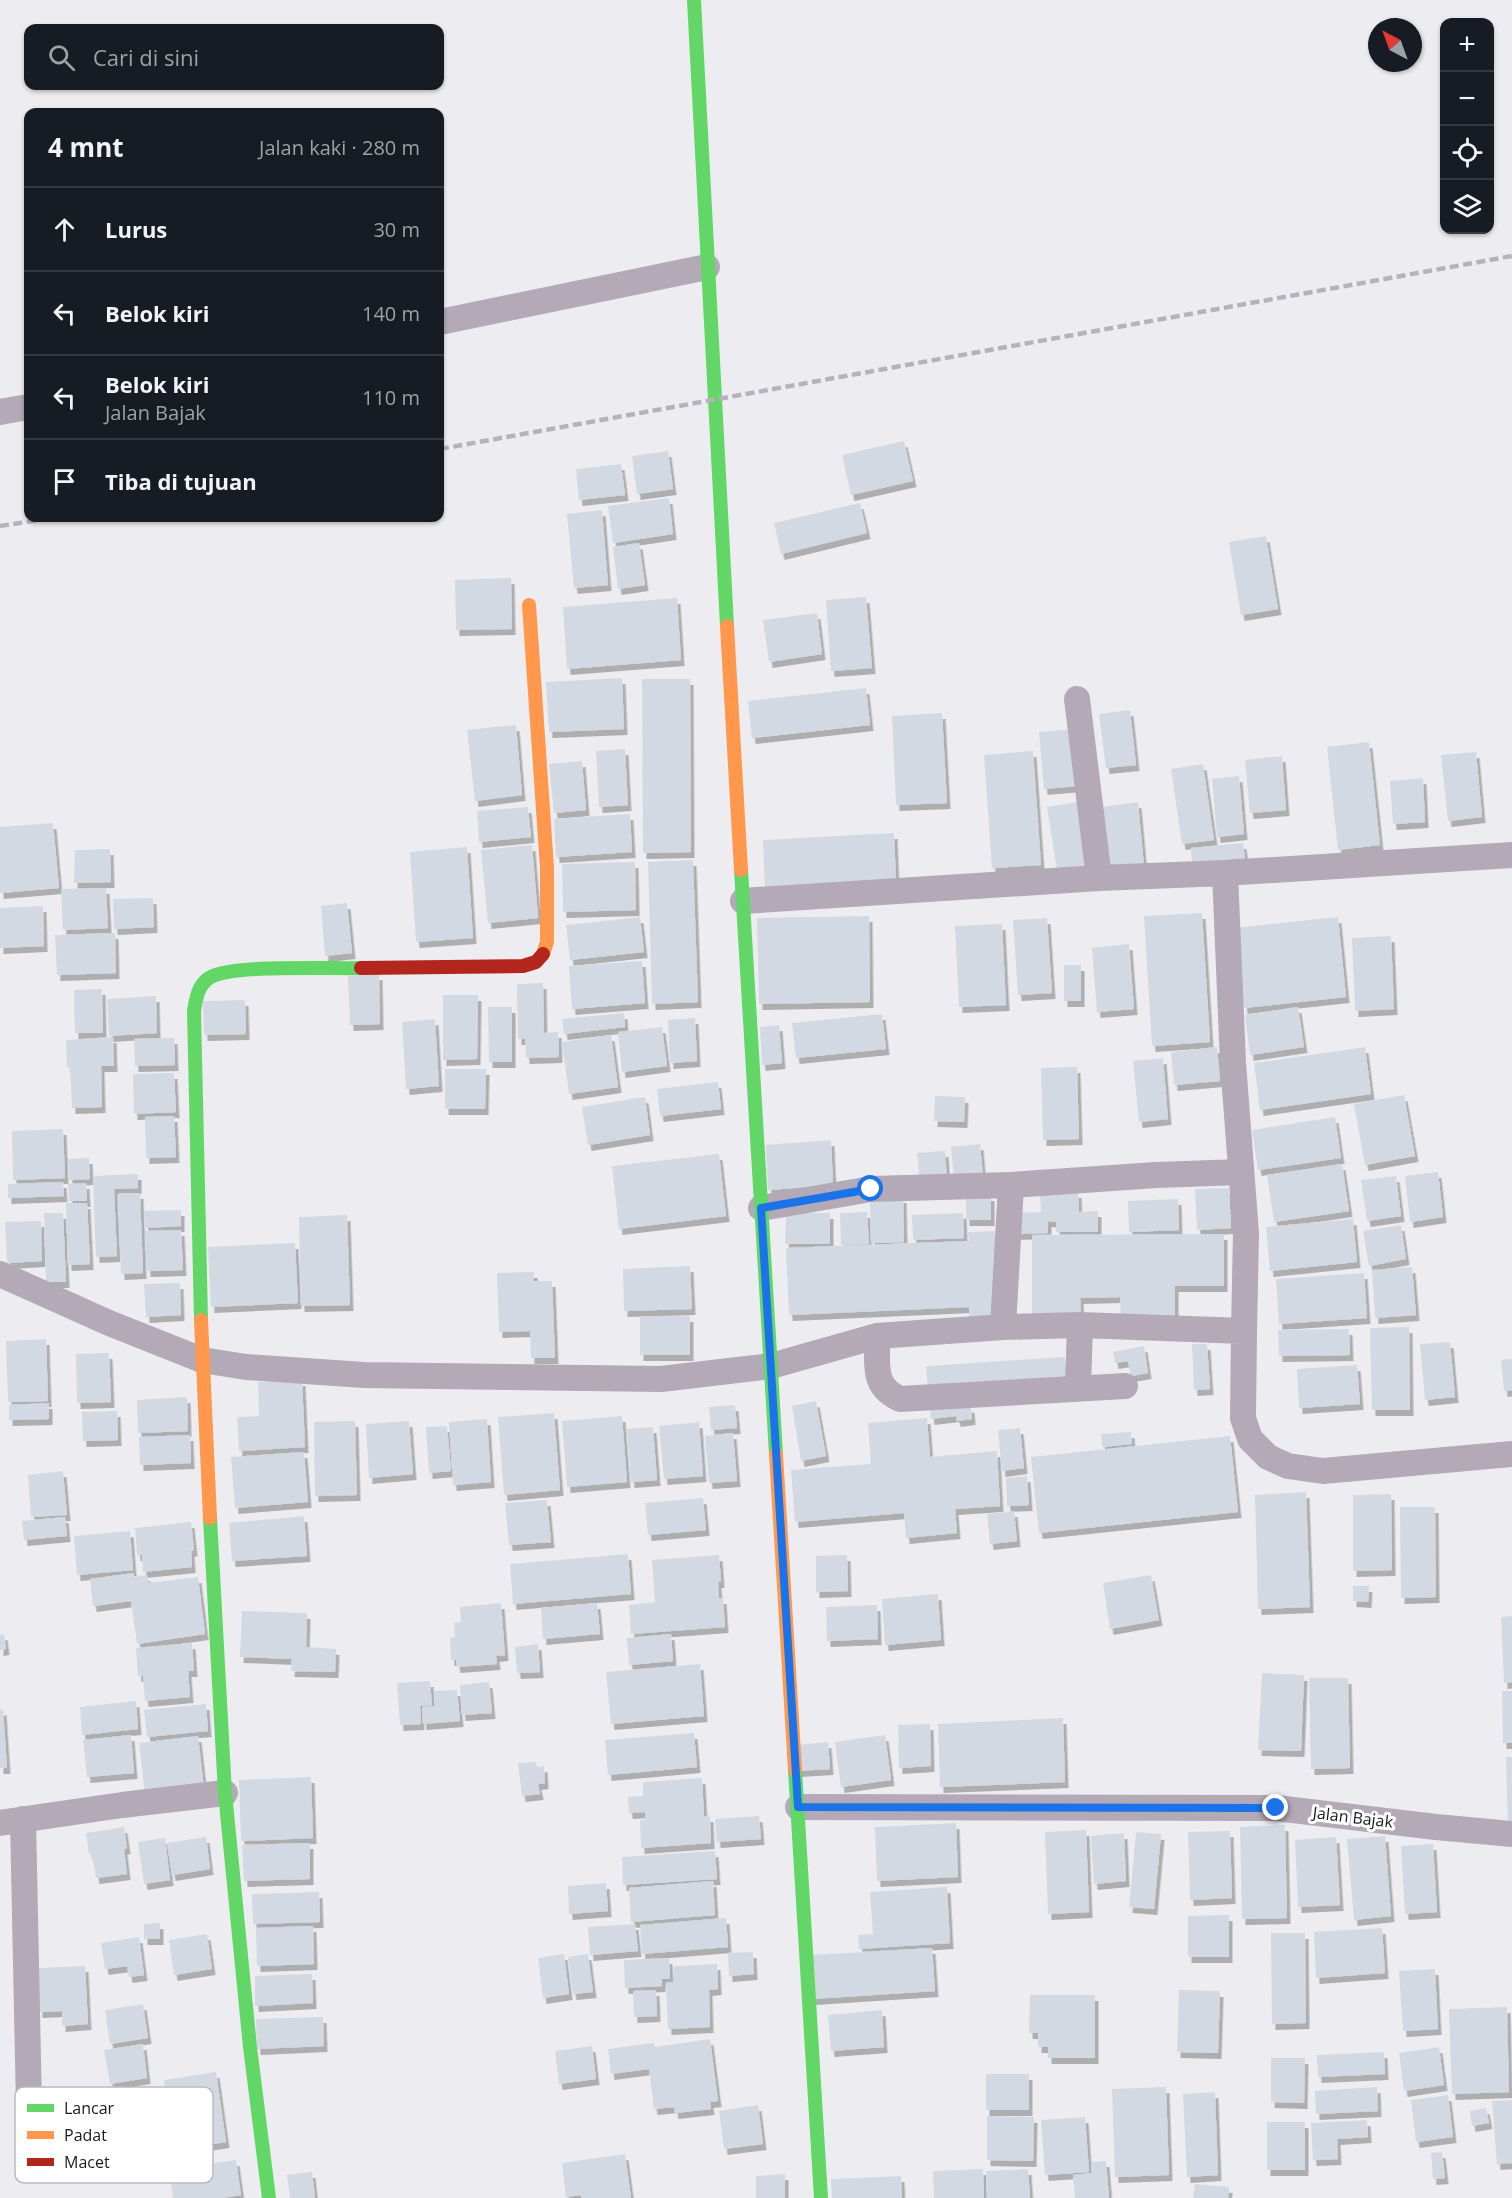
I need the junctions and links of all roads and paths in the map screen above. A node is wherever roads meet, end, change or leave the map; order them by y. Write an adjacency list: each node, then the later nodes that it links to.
1 (694, 0): 2 (street)
2 (707, 267): 3 (street); 11 (street)
3 (444, 321)
4 (24, 408): 5 (street)
5 (0, 412)
6 (529, 605): 20 (street)
7 (1077, 699): 10 (street)
8 (1512, 855): 9 (street)
9 (1225, 873): 10 (street); 12 (street)
10 (1099, 878): 11 (street)
11 (743, 901): 14 (street)
12 (1241, 1172): 13 (street); 18 (street)
13 (1011, 1185): 14 (street); 17 (street)
14 (761, 1208): 21 (street)
15 (0, 1274): 20 (street)
16 (1080, 1325): 17 (street); 18 (street); 23 (street)
17 (1003, 1328): 19 (street)
18 (1244, 1331): 24 (street)
19 (877, 1336): 21 (street); 23 (street)
20 (202, 1360): 21 (street); 25 (street)
21 (771, 1366): 26 (street)
22 (1125, 1386): 23 (street)
23 (1078, 1388)
24 (1512, 1454)
25 (225, 1793): 27 (street); 30 (street)
26 (798, 1807): 28 (street, Jalan Bajak); 31 (street)
27 (11, 1821): 29 (street)
28 (1512, 1834)
29 (26, 2087)
30 (268, 2198)
31 (821, 2198)

